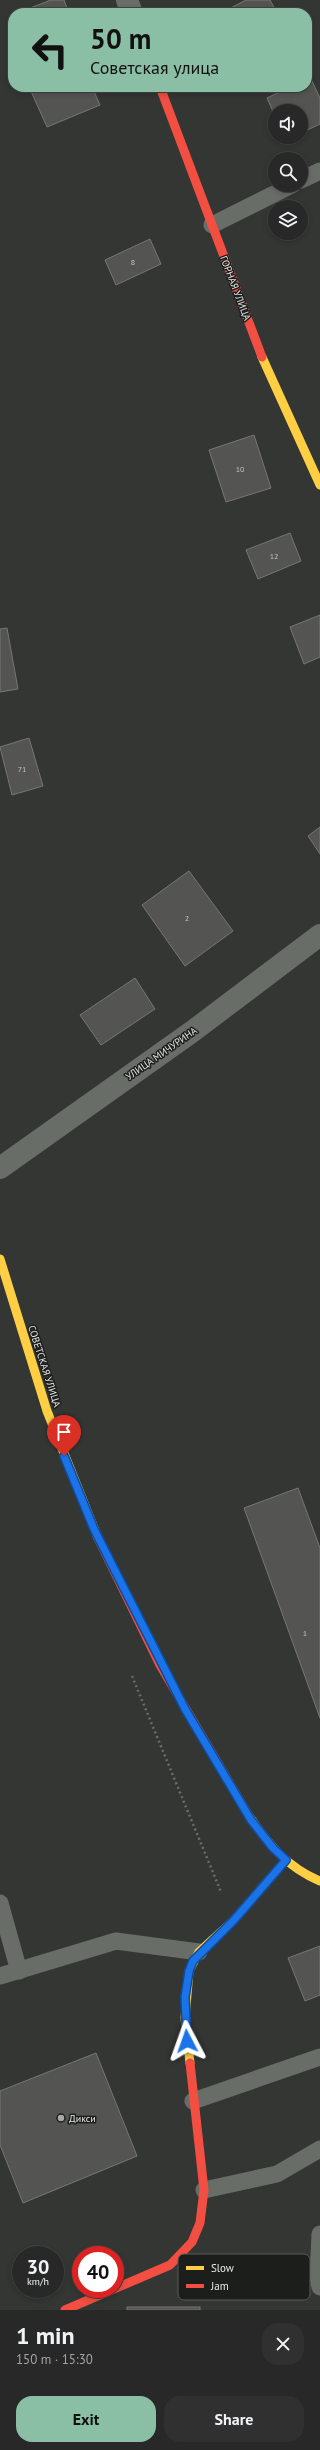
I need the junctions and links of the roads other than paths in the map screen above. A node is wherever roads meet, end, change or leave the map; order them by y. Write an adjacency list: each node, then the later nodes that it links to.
1 (162, 92): 5 (street, ГОРНАЯ УЛИЦА)
2 (320, 171): 3 (lane)
3 (308, 177)
4 (278, 192): 5 (lane)
5 (212, 225): 6 (street, ГОРНАЯ УЛИЦА)
6 (320, 485)
7 (320, 935): 8 (street, УЛИЦА МИЧУРИНА)
8 (0, 1168)
9 (0, 1259): 10 (street, СОВЕТСКАЯ УЛИЦА)
10 (286, 1860): 11 (street, СОВЕТСКАЯ УЛИЦА); 13 (street)
11 (320, 1881)
12 (0, 1903): 14 (lane)
13 (199, 1952): 14 (lane); 17 (street)
14 (19, 1971): 15 (lane)
15 (0, 1976)
16 (320, 2057): 17 (lane)
17 (193, 2101): 19 (street)
18 (320, 2149): 19 (lane)
19 (204, 2190): 21 (street)
20 (320, 2234): 23 (lane)
21 (184, 2254)
22 (178, 2259): 24 (street)
23 (320, 2287)
24 (64, 2310)

